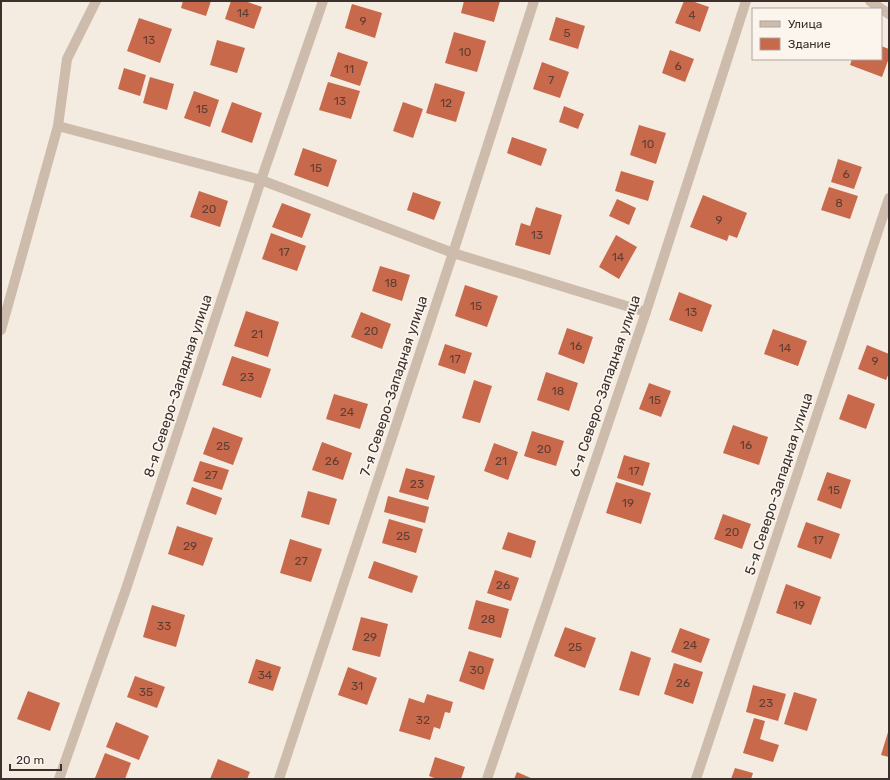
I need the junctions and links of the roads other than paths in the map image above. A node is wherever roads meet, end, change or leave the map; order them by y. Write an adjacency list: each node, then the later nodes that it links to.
1 (96, 1): 7 (street)
2 (323, 1): 8 (street, 8-я Северо-Западная улица)
3 (534, 1): 10 (street, 7-я Северо-Западная улица)
4 (746, 1): 11 (street, 6-я Северо-Западная улица)
5 (870, 1): 6 (street)
6 (880, 8)
7 (58, 126): 8 (street); 12 (street)
8 (261, 180): 10 (street); 13 (street, 8-я Северо-Западная улица)
9 (889, 198): 16 (street, 5-я Северо-Западная улица)
10 (453, 253): 11 (street); 14 (street, 7-я Северо-Западная улица)
11 (646, 312): 15 (street, 6-я Северо-Западная улица)
12 (1, 330)
13 (59, 779)
14 (279, 779)
15 (487, 779)
16 (696, 779)

